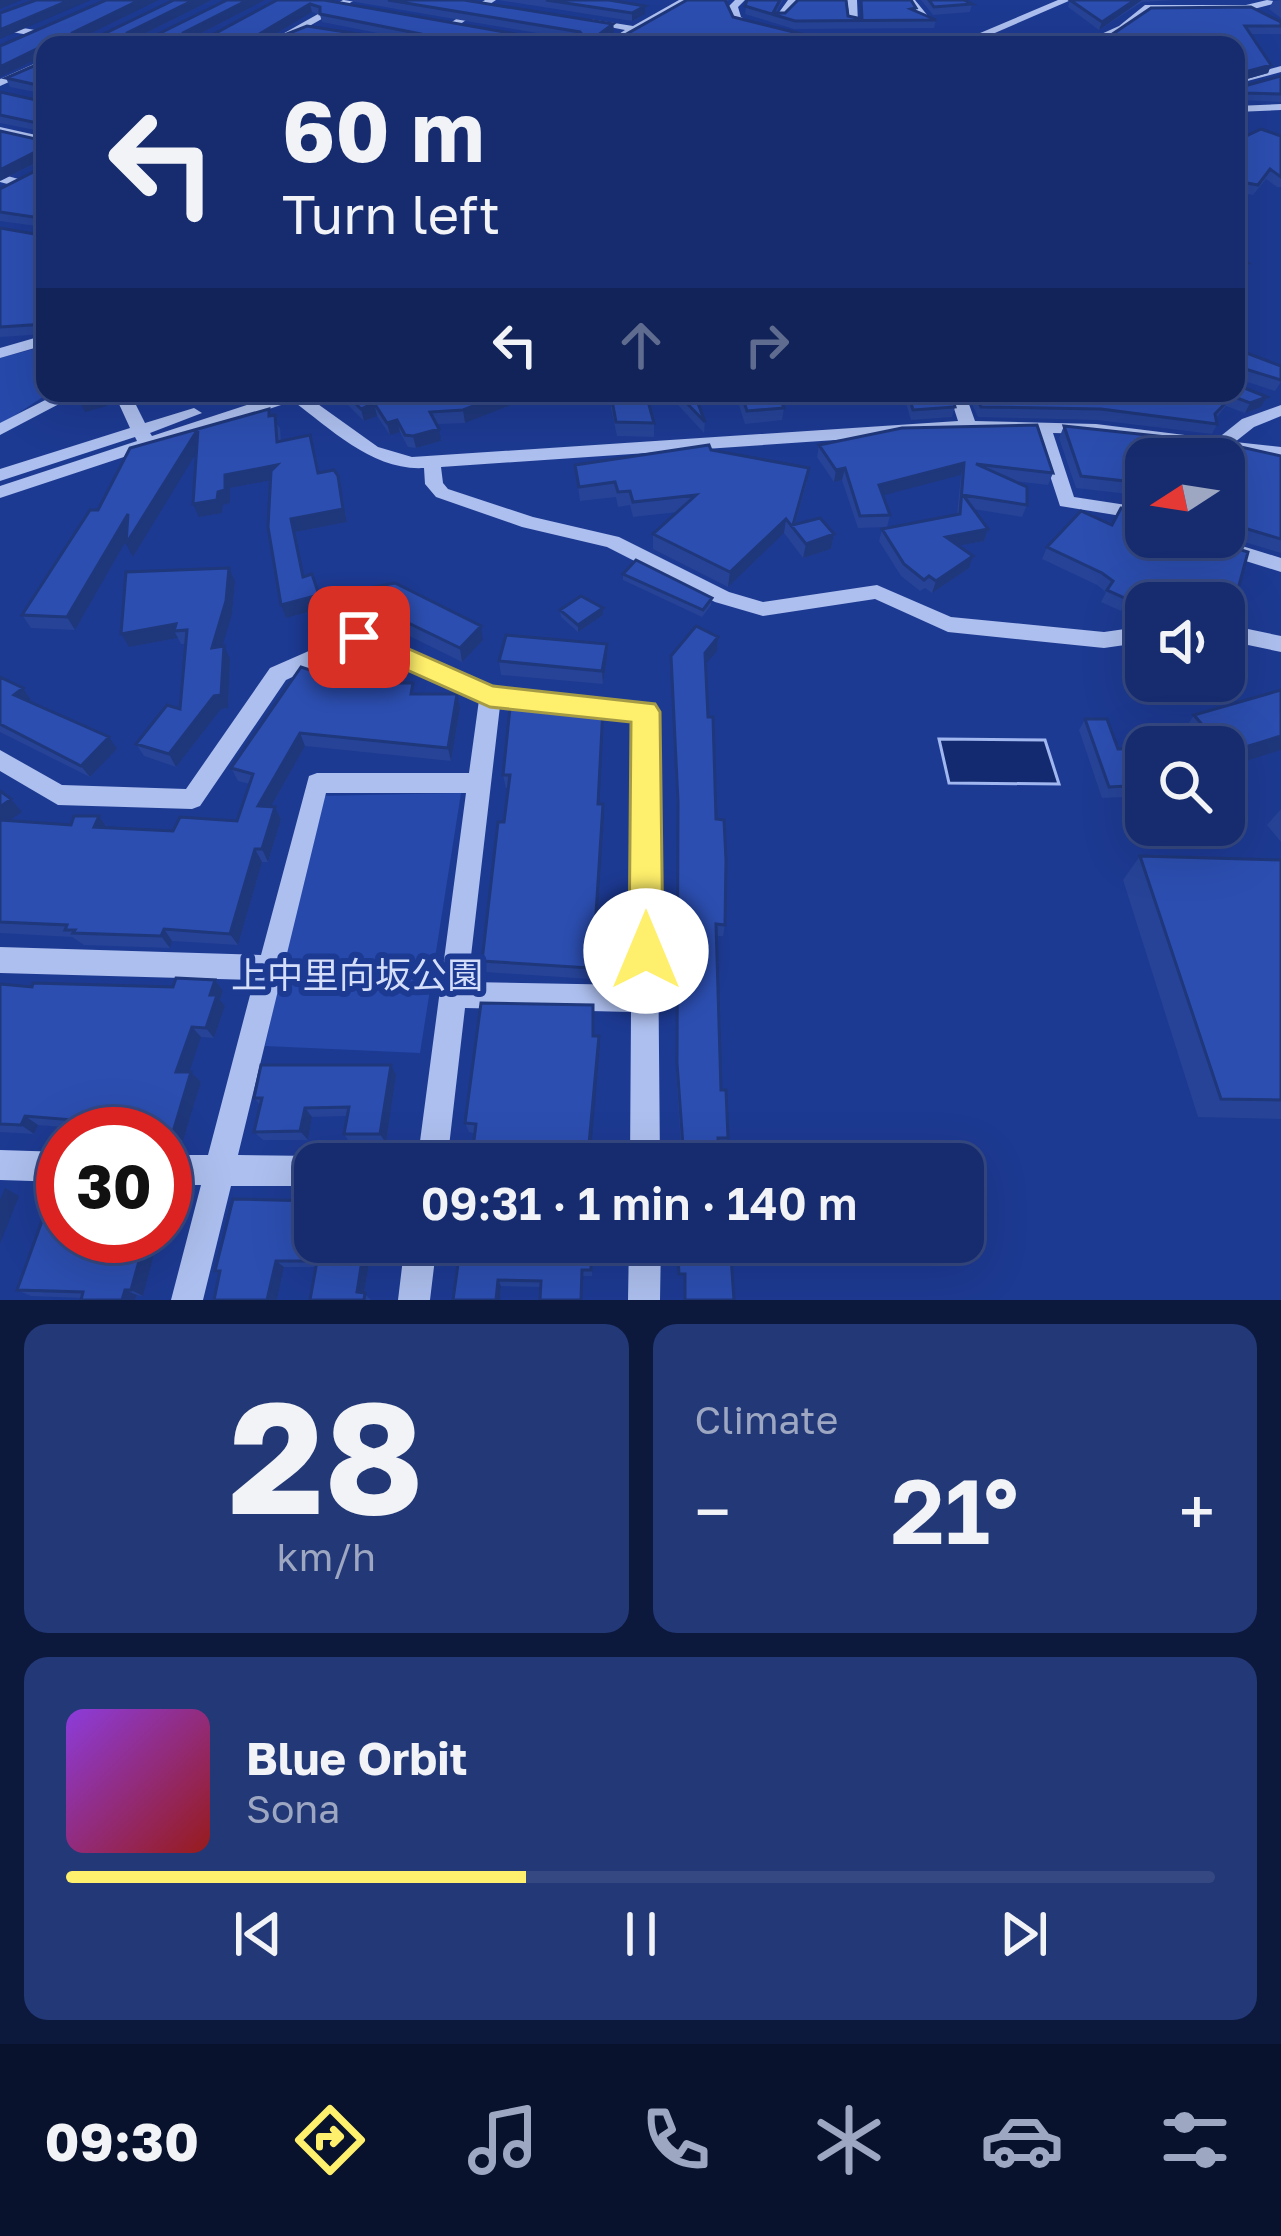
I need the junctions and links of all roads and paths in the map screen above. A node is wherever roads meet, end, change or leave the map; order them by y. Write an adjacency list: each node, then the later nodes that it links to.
1 (686, 0): 17 (street)
2 (740, 0): 32 (street)
3 (793, 0): 18 (street)
4 (852, 0): 23 (street)
5 (910, 0): 21 (street)
6 (1066, 0): 36 (street)
7 (1239, 0): 14 (street)
8 (1278, 0): 14 (street)
9 (467, 2): 12 (street)
10 (319, 3): 11 (street)
11 (344, 3): 16 (street); 26 (street)
12 (487, 3): 15 (street); 25 (street)
13 (642, 7): 17 (street)
14 (1251, 7): 19 (street); 37 (street)
15 (504, 8)
16 (361, 10)
17 (665, 10): 29 (street)
18 (778, 16)
19 (1266, 16)
20 (567, 18): 29 (street)
21 (928, 19)
22 (430, 21): 25 (street)
23 (855, 21)
24 (53, 25): 31 (street)
25 (453, 25): 28 (street); 34 (street)
26 (302, 26): 30 (street); 33 (street)
27 (0, 27): 31 (street)
28 (473, 28)
29 (630, 28): 35 (street)
30 (325, 30)
31 (34, 33): 38 (street)
32 (768, 33)
33 (284, 36)
34 (436, 36)
35 (620, 36)
36 (981, 36)
37 (1104, 36)
38 (17, 40)
39 (19, 62): 40 (street)
40 (36, 64)
41 (36, 68): 44 (street)
42 (1277, 73): 43 (street)
43 (1245, 82)
44 (0, 83)
45 (0, 92): 46 (street)
46 (22, 97)
47 (1281, 107): 48 (street)
48 (1245, 109)
49 (0, 131): 50 (street)
50 (36, 139)
51 (31, 175): 53 (street)
52 (0, 178): 53 (street)
53 (16, 182): 54 (street); 55 (street)
54 (36, 188)
55 (0, 190)
56 (36, 343): 57 (street)
57 (0, 353)
58 (54, 402): 67 (street)
59 (126, 402): 68 (street)
60 (235, 402): 68 (street)
61 (268, 402): 68 (street)
62 (306, 402): 73 (street)
63 (960, 402): 65 (street)
64 (1276, 404): 70 (street)
65 (968, 426): 66 (street); 73 (street)
66 (1043, 428): 69 (street); 76 (street)
67 (0, 430)
68 (144, 437): 74 (street); 75 (street)
69 (1172, 438)
70 (1228, 438)
71 (1245, 446): 72 (street)
72 (1281, 453)
73 (432, 463): 80 (street)
74 (0, 475)
75 (0, 492)
76 (1125, 511)
77 (1245, 554): 78 (street)
78 (1281, 565)
79 (1245, 636): 81 (street)
80 (1125, 637)
81 (1281, 644)
82 (490, 696): 83 (street); 84 (street); 88 (street)
83 (1, 760)
84 (479, 783): 86 (street); 87 (street)
85 (0, 960): 86 (street)
86 (267, 968): 95 (street)
87 (453, 995): 88 (street); 89 (street)
88 (646, 999): 90 (street)
89 (434, 1143)
90 (645, 1143)
91 (0, 1165): 92 (street)
92 (36, 1166)
93 (192, 1171): 95 (street)
94 (294, 1171): 95 (street)
95 (218, 1172): 98 (street)
96 (419, 1263): 99 (street)
97 (645, 1263): 100 (street)
98 (187, 1300)
99 (414, 1300)
100 (644, 1300)

